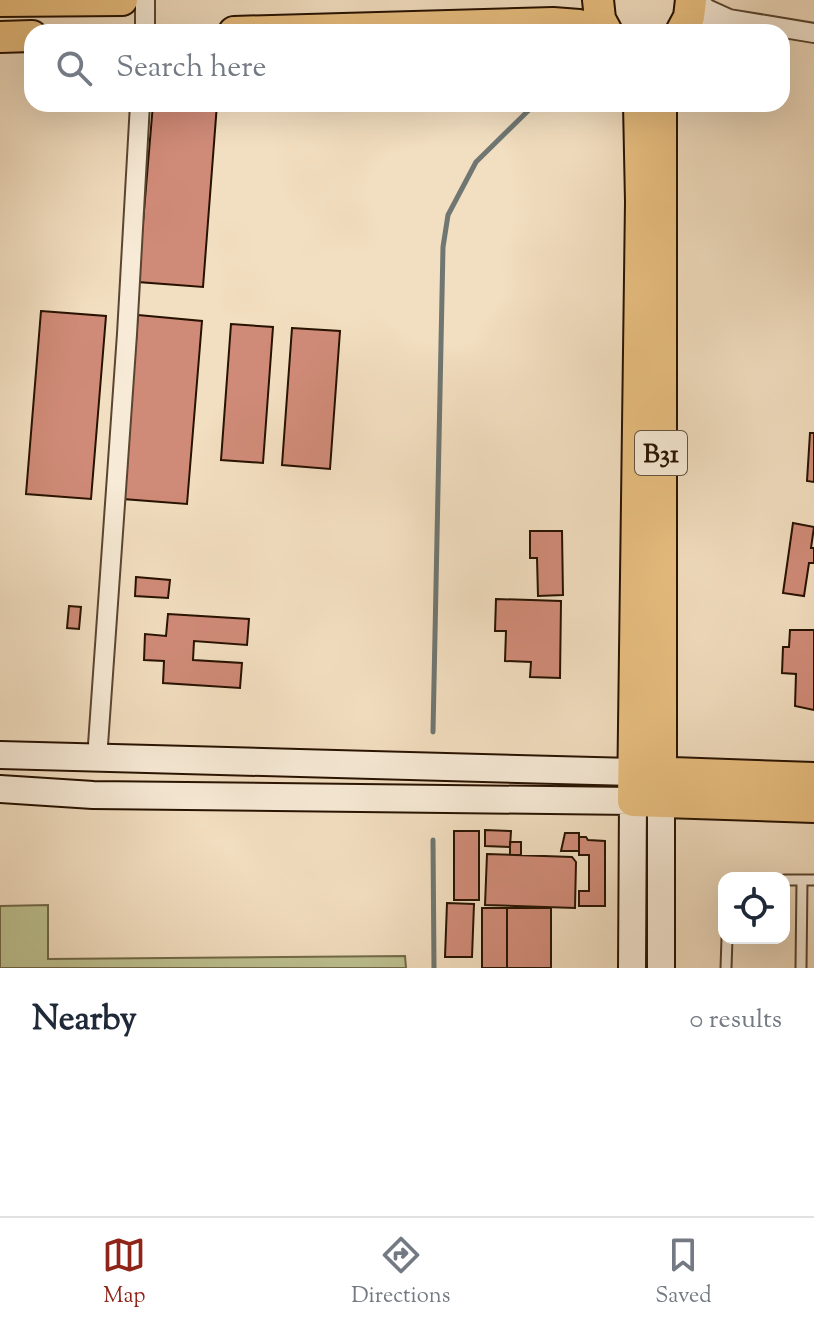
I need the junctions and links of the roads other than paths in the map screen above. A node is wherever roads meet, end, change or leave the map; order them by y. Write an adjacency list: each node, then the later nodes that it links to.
1 (122, 0): 5 (main road)
2 (145, 0): 8 (street)
3 (598, 0): 11 (main road)
4 (697, 0): 6 (street)
5 (0, 1)
6 (729, 19): 7 (street); 12 (street)
7 (685, 20)
8 (145, 24)
9 (518, 24): 10 (main road)
10 (566, 24)
11 (603, 24)
12 (759, 24)
13 (790, 29): 14 (street)
14 (814, 33)
15 (24, 36): 16 (main road)
16 (0, 37)
17 (140, 112): 21 (street)
18 (639, 112): 23 (main road, B31)
19 (661, 112): 23 (main road, B31)
20 (0, 755): 21 (street)
21 (97, 759): 23 (street)
22 (814, 778): 23 (main road)
23 (647, 786): 24 (street); 25 (main road); 30 (street); 31 (street)
24 (0, 789)
25 (814, 807)
26 (790, 880): 27 (lane)
27 (802, 880): 28 (lane); 33 (lane)
28 (814, 880)
29 (727, 944): 32 (lane)
30 (632, 968)
31 (661, 968)
32 (726, 968)
33 (801, 968)

